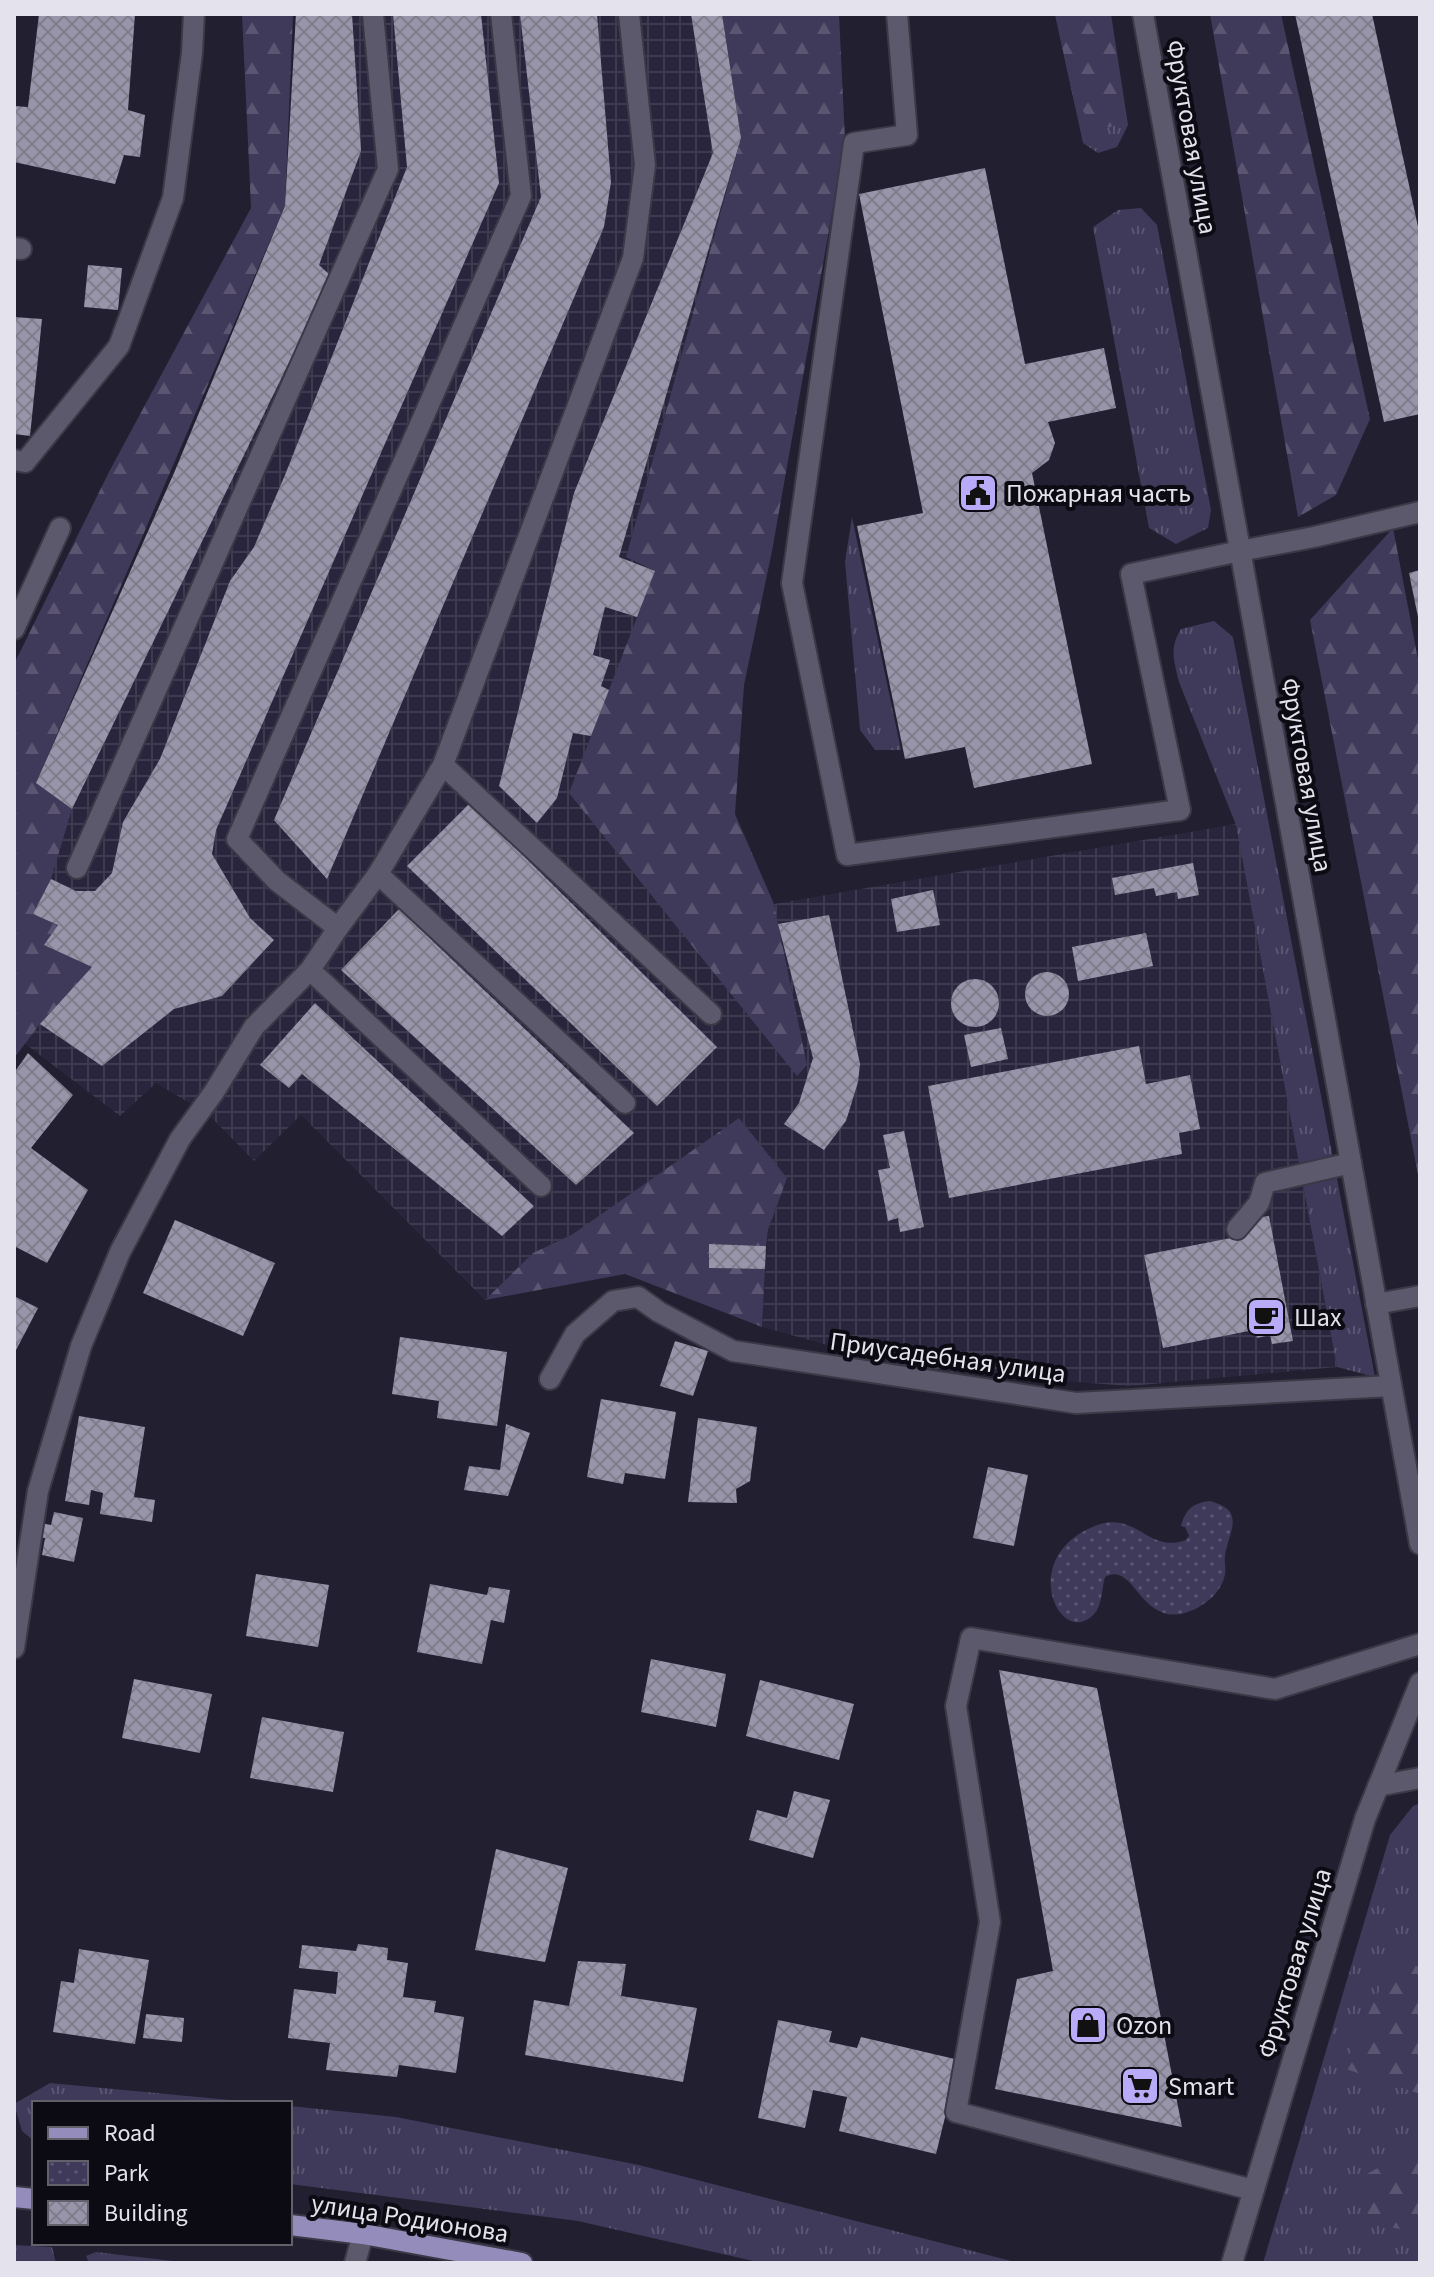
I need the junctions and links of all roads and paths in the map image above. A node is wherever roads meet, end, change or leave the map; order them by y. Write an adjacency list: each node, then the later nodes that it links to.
1 (194, 14): 7 (street)
2 (373, 14): 13 (street)
3 (501, 14): 15 (street)
4 (629, 14): 12 (street)
5 (897, 14): 10 (street)
6 (1143, 14): 10 (street, Фруктовая улица)
7 (14, 460)
8 (1420, 512): 10 (street)
9 (60, 528): 11 (street)
10 (1240, 551): 19 (street, Фруктовая улица)
11 (14, 629)
12 (443, 765): 14 (street); 17 (street)
13 (77, 868)
14 (378, 874): 15 (street); 18 (street)
15 (338, 928): 16 (street)
16 (310, 970): 20 (street); 28 (street)
17 (711, 1014)
18 (625, 1103)
19 (1351, 1163): 21 (street); 23 (street, Фруктовая улица)
20 (541, 1186)
21 (1237, 1229)
22 (1420, 1296): 23 (street)
23 (1376, 1304): 25 (street, Фруктовая улица)
24 (550, 1379): 25 (street, Приусадебная улица)
25 (1391, 1386): 26 (street, Фруктовая улица)
26 (1420, 1544)
27 (1420, 1644): 32 (street)
28 (14, 1648)
29 (1420, 1683): 31 (street, Фруктовая улица)
30 (1420, 1778): 31 (street)
31 (1378, 1786): 32 (street, Фруктовая улица)
32 (1253, 2190): 37 (street, Фруктовая улица)
33 (292, 2225): 34 (main road, улица Родионова)
34 (363, 2234): 35 (street); 36 (main road, улица Родионова)
35 (355, 2263)
36 (522, 2263)
37 (1232, 2263)

